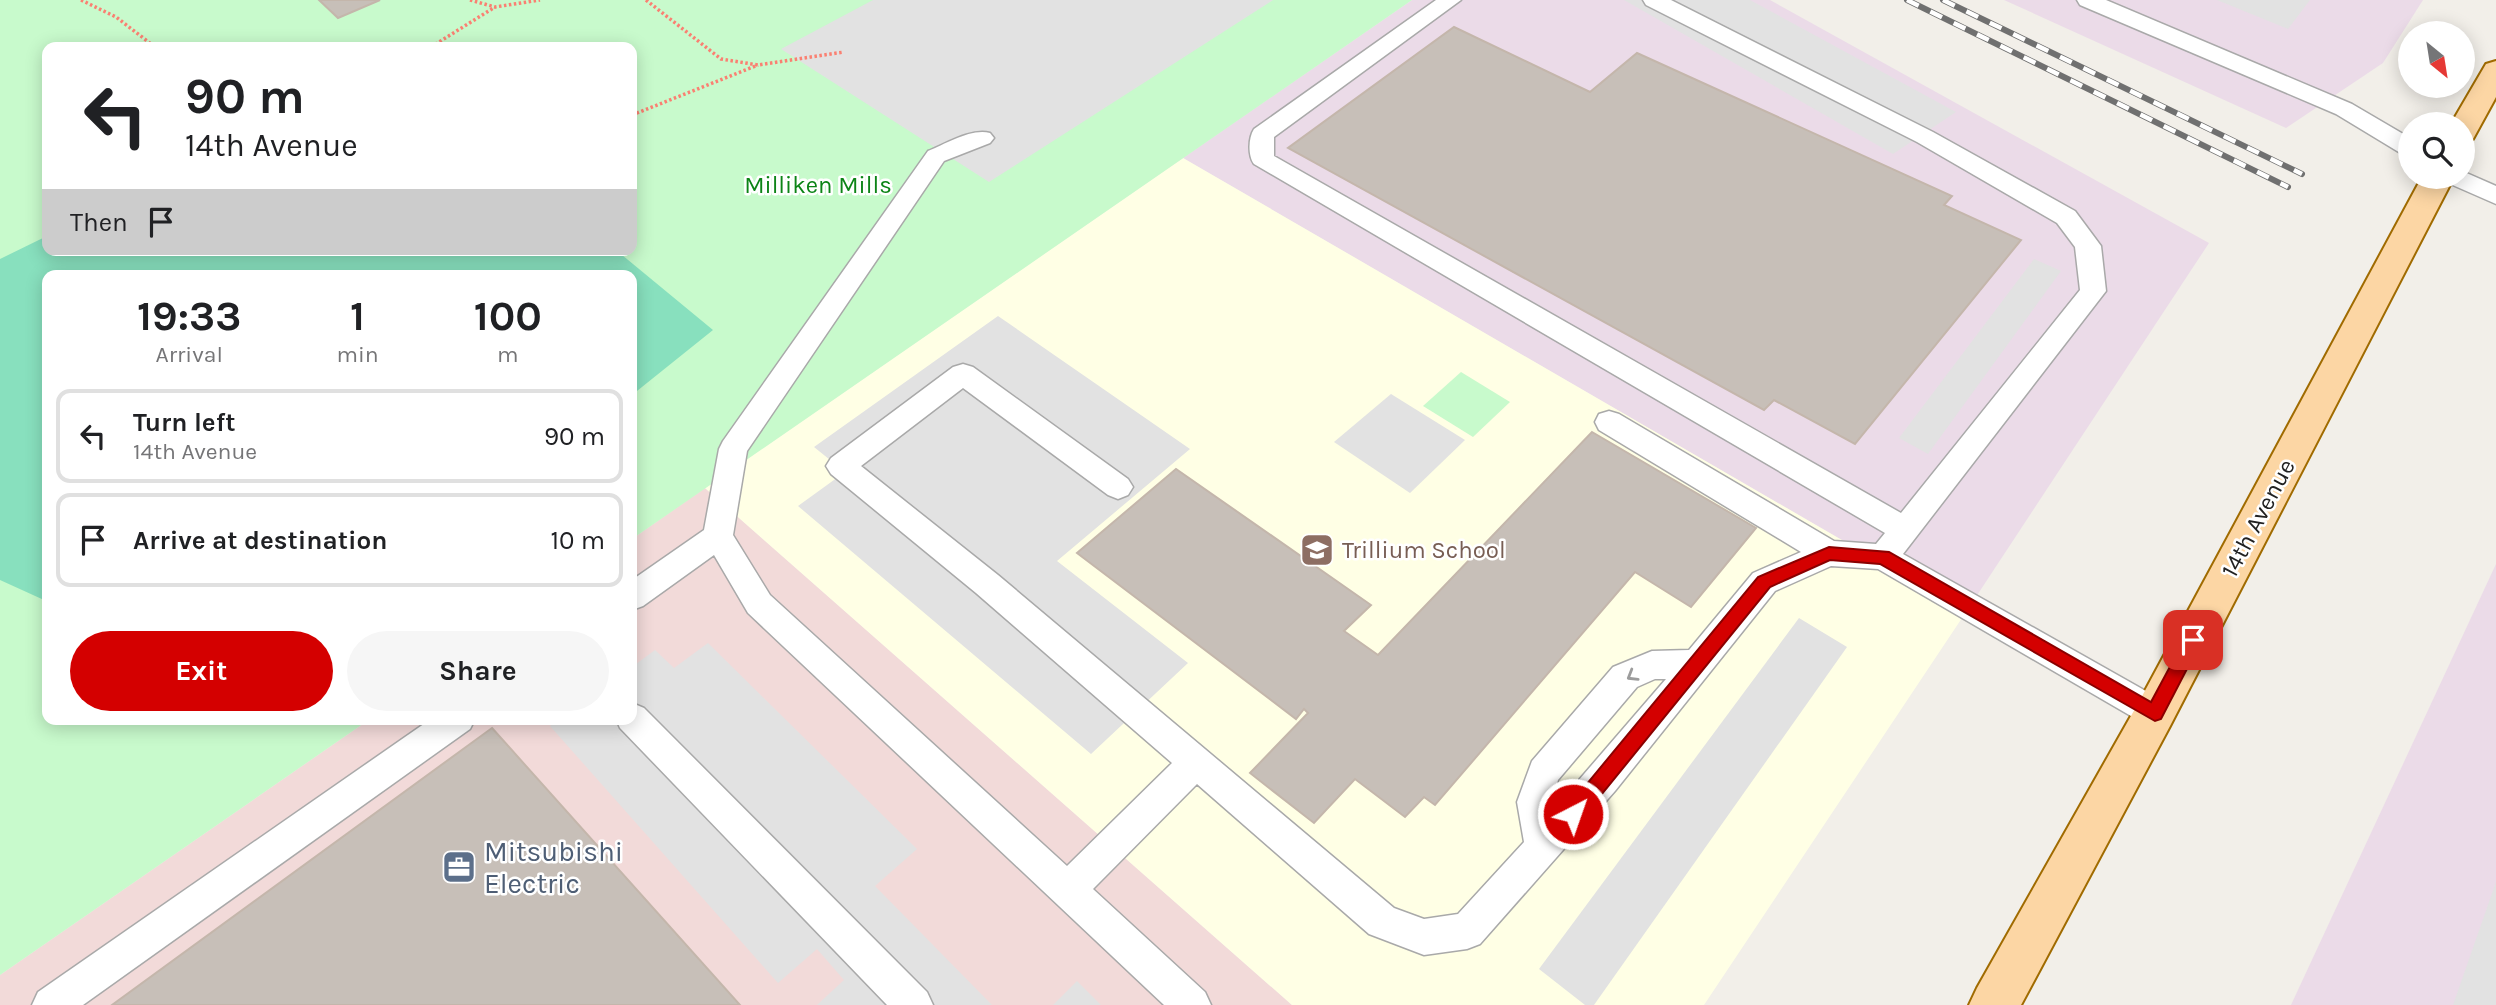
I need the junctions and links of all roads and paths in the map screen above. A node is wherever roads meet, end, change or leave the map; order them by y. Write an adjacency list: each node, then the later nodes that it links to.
1 (81, 0): 9 (path)
2 (470, 0): 8 (path)
3 (540, 0): 8 (path)
4 (646, 0): 12 (path)
5 (1450, 0): 23 (lane)
6 (1654, 0): 23 (lane)
7 (2088, 0): 17 (lane)
8 (495, 6): 10 (path)
9 (148, 42)
10 (439, 42)
11 (844, 52): 12 (path)
12 (758, 65): 15 (path)
13 (2496, 70): 14 (main road)
14 (2473, 112)
15 (637, 113)
16 (982, 138): 24 (lane)
17 (2398, 142)
18 (2475, 186): 20 (lane)
19 (2432, 189): 29 (main road, 14th Avenue)
20 (2496, 196)
21 (1609, 422): 25 (lane)
22 (1118, 487): 32 (lane)
23 (1905, 530): 26 (lane)
24 (718, 536): 27 (lane); 34 (lane)
25 (1829, 554): 26 (lane); 28 (lane)
26 (1883, 557): 29 (lane)
27 (637, 593)
28 (1698, 664): 33 (lane); 33 (lane, one-way to 33)
29 (2155, 713): 38 (main road, 14th Avenue)
30 (637, 723): 36 (lane)
31 (449, 725): 35 (lane)
32 (1196, 762): 33 (lane); 34 (lane)
33 (1543, 848)
34 (1068, 890): 37 (lane)
35 (51, 1005)
36 (914, 1005)
37 (1192, 1005)
38 (1994, 1005)

